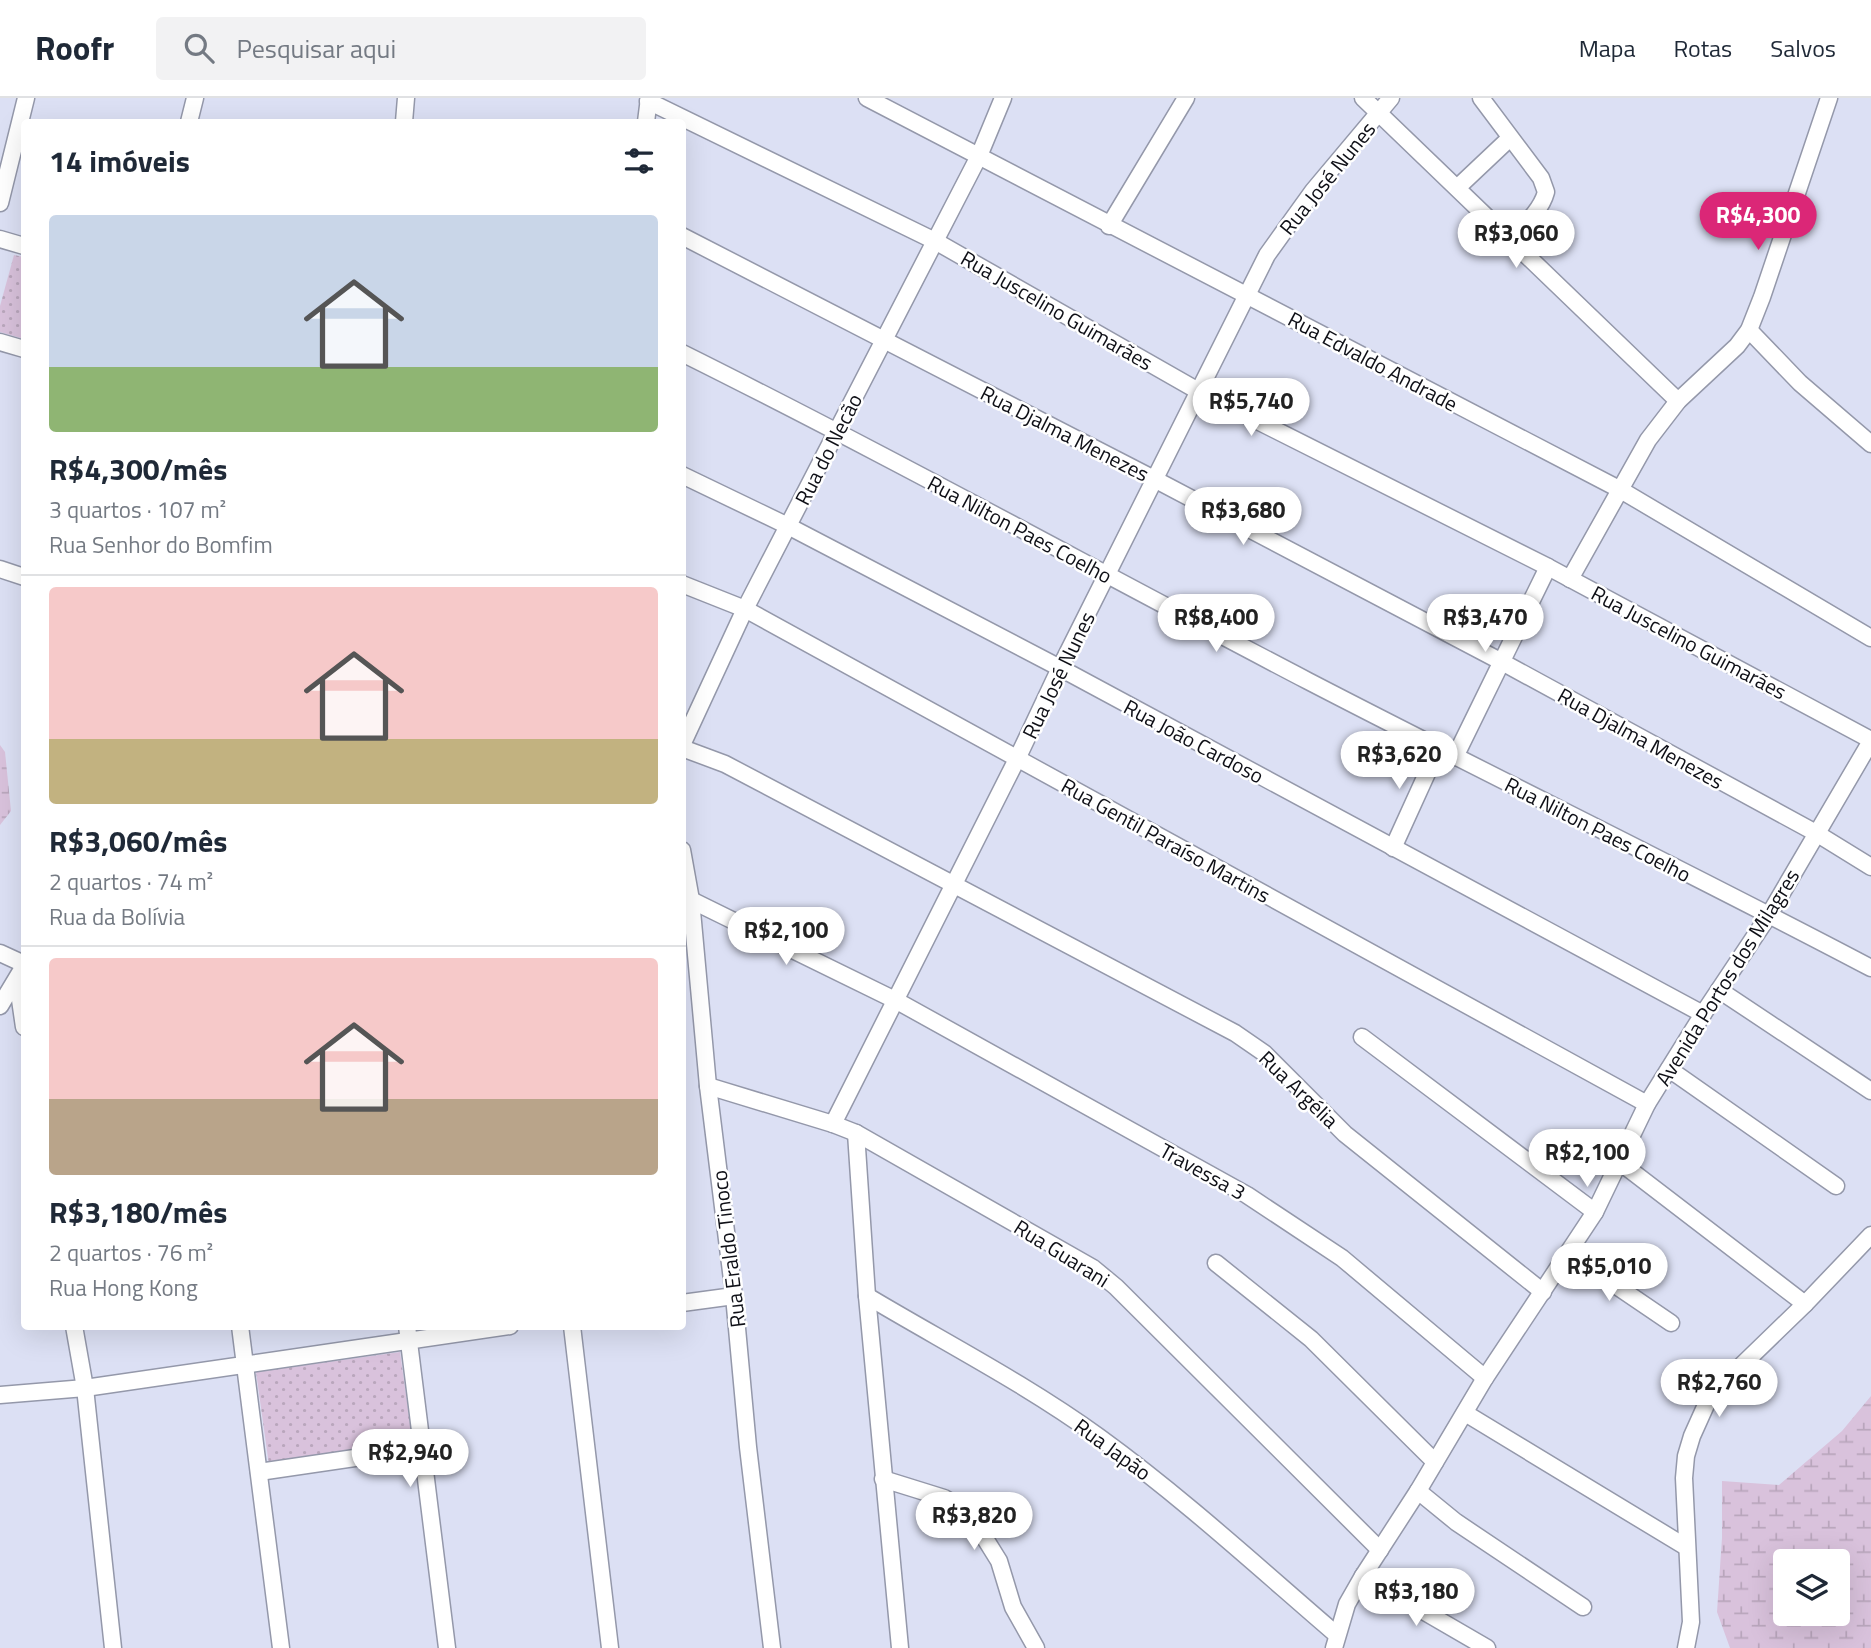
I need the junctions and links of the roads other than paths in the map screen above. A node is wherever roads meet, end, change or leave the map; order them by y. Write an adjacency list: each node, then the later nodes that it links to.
1 (26, 98): 19 (street)
2 (195, 98): 13 (street)
3 (406, 98): 14 (street)
4 (1003, 98): 17 (street, Rua do Necão)
5 (1186, 98): 20 (street)
6 (1363, 98): 12 (street)
7 (1391, 98): 12 (street, Rua José Nunes)
8 (1480, 98): 16 (street)
9 (1829, 98): 27 (street)
10 (872, 99): 17 (street, Rua Edvaldo Andrade)
11 (649, 100): 15 (street); 24 (street, Rua Juscelino Guimarães)
12 (1380, 113): 18 (street); 26 (street, Rua José Nunes)
13 (190, 119)
14 (404, 119)
15 (646, 119)
16 (1510, 138): 18 (street); 23 (street)
17 (979, 156): 20 (street, Rua Edvaldo Andrade); 24 (street, Rua do Necão)
18 (1457, 188): 23 (street)
19 (0, 203)
20 (1109, 226): 26 (street, Rua Edvaldo Andrade)
21 (686, 238): 28 (street, Rua Djalma Menezes)
22 (0, 239): 25 (street)
23 (1510, 239): 33 (street)
24 (935, 241): 28 (street, Rua do Necão); 32 (street, Rua Juscelino Guimarães)
25 (21, 245)
26 (1246, 294): 32 (street, Rua José Nunes); 38 (street, Rua Edvaldo Andrade)
27 (1749, 330): 33 (street); 35 (street)
28 (884, 340): 34 (street, Rua do Necão); 37 (street, Rua Djalma Menezes)
29 (0, 342): 30 (street)
30 (21, 348)
31 (686, 355): 34 (street, Rua Nilton Paes Coelho)
32 (1200, 392): 37 (street, Rua José Nunes); 40 (street, Rua Juscelino Guimarães)
33 (1678, 401): 38 (street)
34 (837, 430): 39 (street, Rua do Necão); 43 (street, Rua Nilton Paes Coelho)
35 (1871, 444)
36 (686, 477): 39 (street, Rua João Cardoso)
37 (1156, 480): 43 (street, Rua José Nunes); 48 (street, Rua Djalma Menezes)
38 (1619, 489): 44 (street); 47 (street, Rua Edvaldo Andrade)
39 (788, 526): 46 (street, Rua do Necão); 49 (street, Rua João Cardoso)
40 (1548, 567): 44 (street, Rua Juscelino Guimarães); 48 (street)
41 (0, 569): 42 (street)
42 (21, 576)
43 (1108, 577): 49 (street, Rua José Nunes); 53 (street, Rua Nilton Paes Coelho)
44 (1570, 579): 51 (street, Rua Juscelino Guimarães)
45 (686, 586): 46 (street, Rua Gentil Paraíso Martins)
46 (745, 610): 50 (street, Rua do Necão); 55 (street, Rua Gentil Paraíso Martins)
47 (1871, 638)
48 (1502, 662): 54 (street); 56 (street, Rua Djalma Menezes)
49 (1060, 668): 55 (street, Rua José Nunes); 57 (street, Rua João Cardoso)
50 (686, 737)
51 (1871, 740): 56 (street, Avenida Portos dos Milagres)
52 (686, 748): 60 (street, Rua Argélia)
53 (1438, 749): 54 (street, Rua Nilton Paes Coelho); 57 (street)
54 (1455, 757): 62 (street, Rua Nilton Paes Coelho)
55 (1017, 759): 60 (street, Rua José Nunes); 75 (street, Rua Gentil Paraíso Martins)
56 (1816, 833): 58 (street, Rua Djalma Menezes); 62 (street, Avenida Portos dos Milagres)
57 (1392, 848): 70 (street, Rua João Cardoso)
58 (1871, 867)
59 (686, 872): 61 (street, Rua Eraldo Tinoco)
60 (955, 884): 68 (street, Rua José Nunes); 84 (street, Rua Argélia)
61 (691, 900): 68 (street, Travessa 3); 73 (street, Rua Eraldo Tinoco)
62 (1769, 915): 64 (street, Rua Nilton Paes Coelho); 67 (street, Avenida Portos dos Milagres)
63 (0, 953): 65 (street)
64 (1871, 968)
65 (21, 969)
66 (21, 972): 69 (street)
67 (1719, 990): 70 (street, Avenida Portos dos Milagres); 74 (street)
68 (897, 1001): 76 (street, Rua José Nunes); 96 (street, Travessa 3)
69 (0, 1006)
70 (1703, 1014): 72 (street, Avenida Portos dos Milagres)
71 (1362, 1037): 80 (street)
72 (1669, 1069): 75 (street, Avenida Portos dos Milagres); 79 (street)
73 (708, 1086): 76 (street, Rua Guarani); 85 (street, Rua Eraldo Tinoco)
74 (1871, 1091)
75 (1647, 1104): 78 (street, Avenida Portos dos Milagres)
76 (833, 1124): 77 (street, Rua Guarani)
77 (856, 1133): 86 (street); 106 (street, Rua Guarani)
78 (1621, 1163): 80 (street, Avenida Portos dos Milagres); 88 (street)
79 (1836, 1186)
80 (1595, 1212): 82 (street, Avenida Portos dos Milagres)
81 (1871, 1235): 88 (street)
82 (1568, 1253): 84 (street, Avenida Portos dos Milagres); 89 (street)
83 (1216, 1263): 101 (street)
84 (1543, 1292): 96 (street, Avenida Portos dos Milagres)
85 (734, 1296): 87 (street); 114 (street, Rua Eraldo Tinoco)
86 (867, 1296): 103 (street); 109 (street, Rua Japão)
87 (686, 1302)
88 (1805, 1304): 105 (street)
89 (1671, 1323)
90 (75, 1330): 97 (street)
91 (241, 1330): 95 (street)
92 (452, 1330): 94 (street)
93 (572, 1330): 113 (street)
94 (408, 1333): 95 (street); 100 (street)
95 (246, 1365): 97 (street); 102 (street)
96 (1485, 1378): 99 (street, Avenida Portos dos Milagres)
97 (85, 1388): 98 (street); 110 (street)
98 (0, 1395)
99 (1465, 1413): 101 (street, Avenida Portos dos Milagres); 105 (street)
100 (423, 1448): 102 (street); 112 (street)
101 (1435, 1462): 104 (street, Avenida Portos dos Milagres)
102 (259, 1472): 111 (street)
103 (883, 1479): 115 (street); 116 (street)
104 (1418, 1491): 106 (street, Avenida Portos dos Milagres); 108 (street)
105 (1686, 1547): 118 (street)
106 (1380, 1550): 107 (street, Avenida Portos dos Milagres)
107 (1363, 1576): 109 (street, Avenida Portos dos Milagres); 117 (street)
108 (1583, 1607)
109 (1336, 1642)
110 (113, 1648)
111 (281, 1648)
112 (447, 1648)
113 (610, 1648)
114 (772, 1648)
115 (900, 1648)
116 (1036, 1648)
117 (1487, 1648)
118 (1686, 1648)

